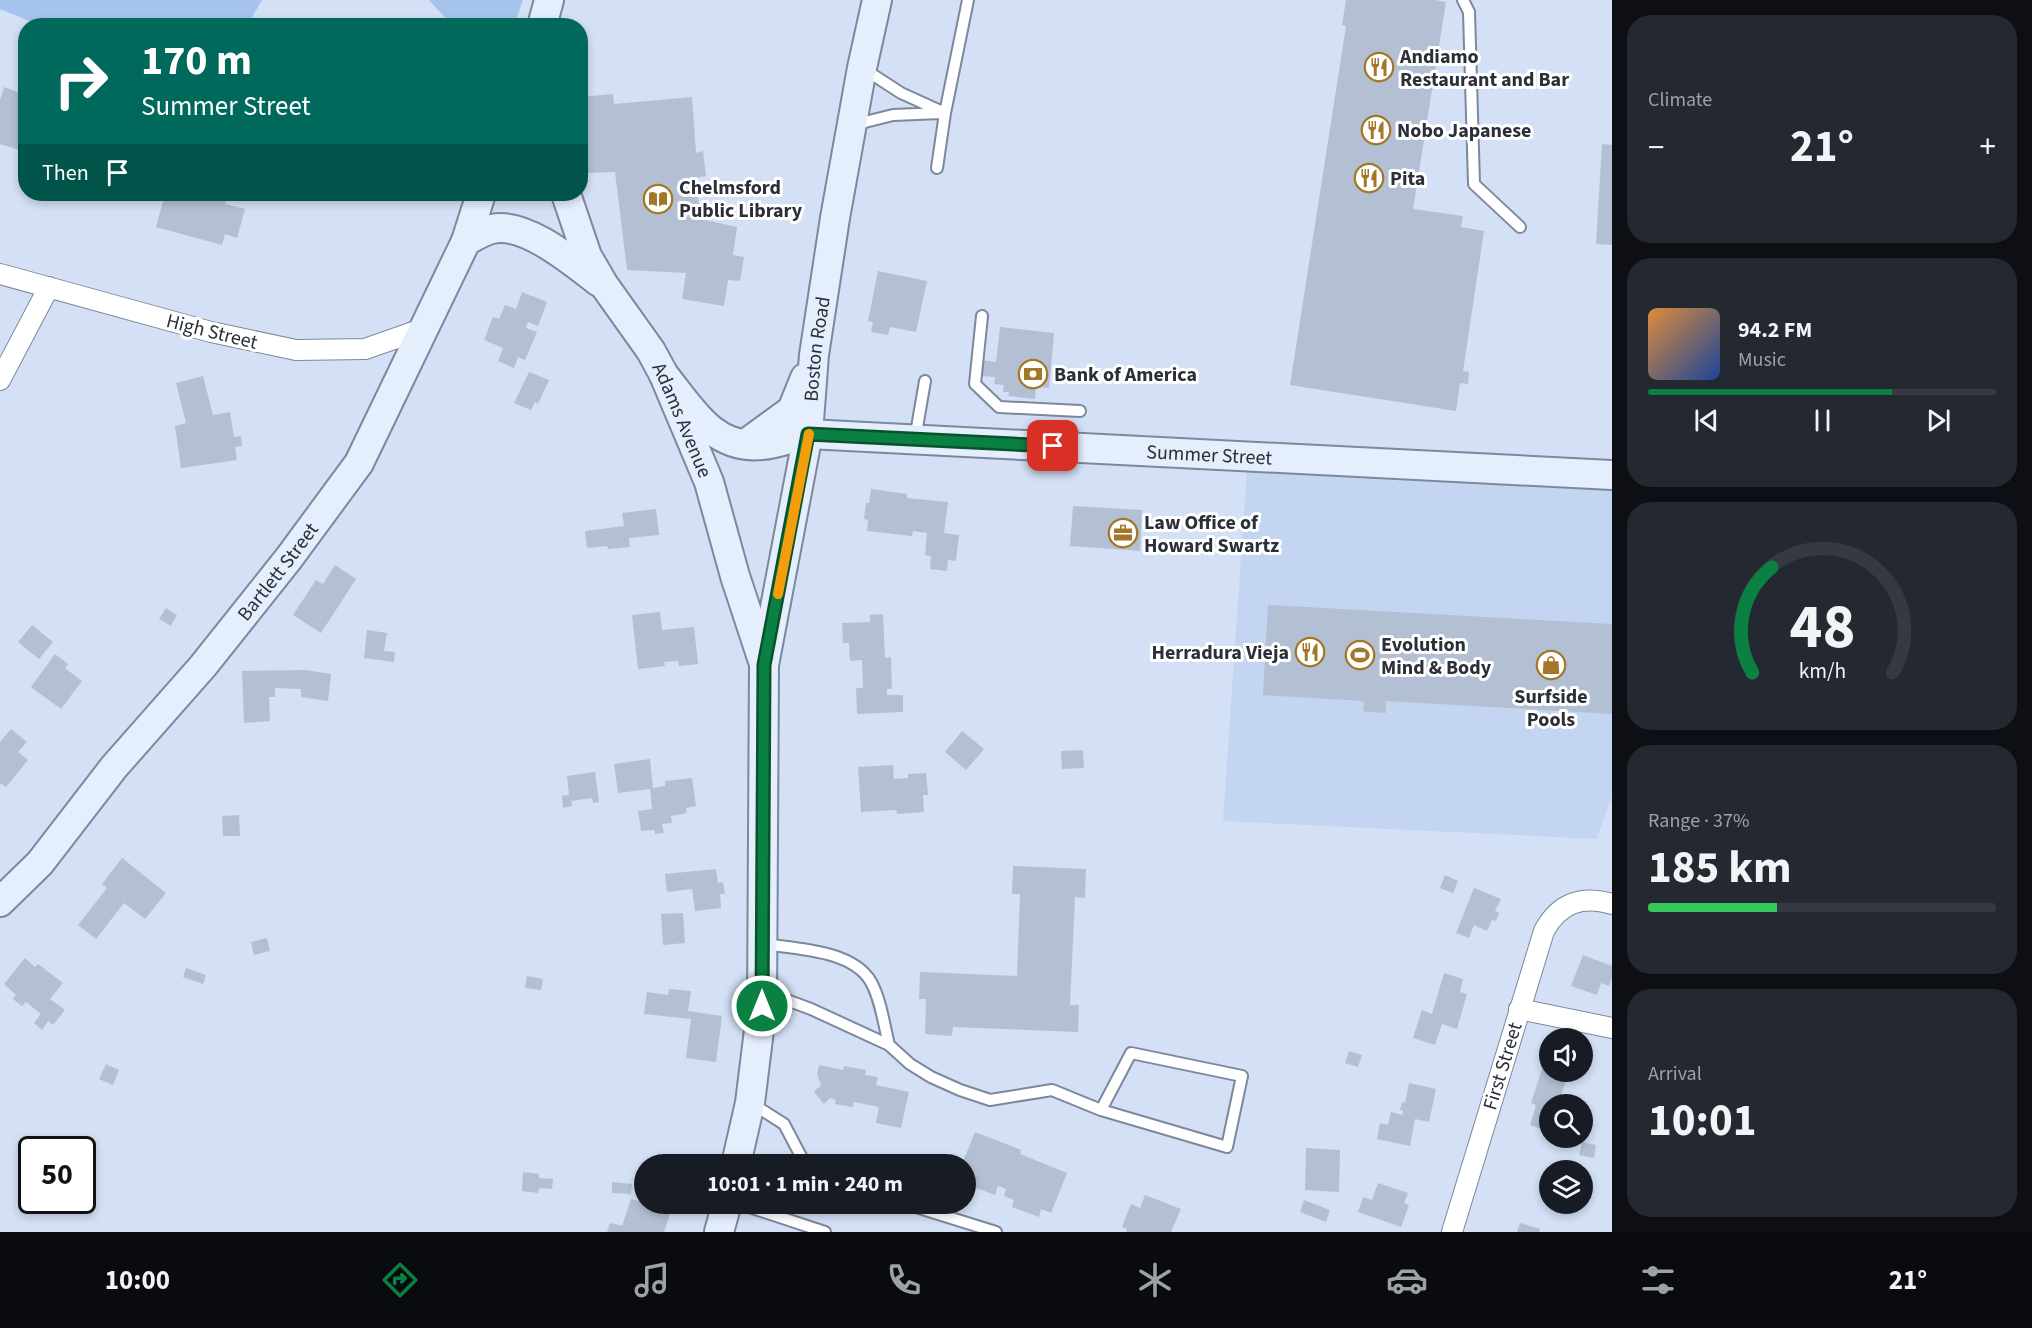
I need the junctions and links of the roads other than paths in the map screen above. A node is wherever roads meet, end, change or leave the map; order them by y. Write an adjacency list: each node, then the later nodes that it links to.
1 (549, 0): 5 (main road)
2 (878, 0): 6 (main road, Boston Road)
3 (968, 0): 7 (lane)
4 (1463, 0): 12 (lane)
5 (544, 18)
6 (862, 68): 7 (lane); 8 (main road, Boston Road)
7 (945, 113): 8 (lane); 9 (lane)
8 (853, 125): 19 (main road, Boston Road)
9 (937, 168)
10 (479, 201): 13 (main road, Bartlett Street)
11 (568, 201): 15 (main road, Adams Avenue)
12 (1520, 227)
13 (466, 241): 15 (main road); 18 (main road, Bartlett Street)
14 (0, 274): 16 (street, High Street)
15 (604, 285): 20 (main road, Adams Avenue)
16 (49, 287): 18 (street, High Street); 21 (street)
17 (982, 316): 23 (lane)
18 (425, 328): 29 (main road, Bartlett Street)
19 (814, 355): 24 (main road, Boston Road); 26 (main road)
20 (664, 375): 26 (main road); 28 (main road, Adams Avenue)
21 (0, 380)
22 (925, 381): 25 (lane)
23 (1080, 411)
24 (808, 434): 25 (main road, Summer Street); 26 (main road, Summer Street); 28 (main road, Boston Road)
25 (915, 439): 27 (main road, Summer Street)
26 (744, 445)
27 (1612, 475)
28 (764, 665): 31 (main road, Boston Road)
29 (0, 902)
30 (1612, 904): 33 (street, First Street)
31 (762, 944): 32 (main road, Boston Road); 35 (lane)
32 (762, 991): 35 (lane); 36 (main road, Boston Road)
33 (1519, 1009): 34 (street); 46 (street, First Street)
34 (1612, 1028)
35 (889, 1045): 37 (lane)
36 (750, 1103): 38 (main road, Boston Road); 39 (lane)
37 (1101, 1110): 37 (lane)
38 (738, 1154)
39 (800, 1154)
40 (724, 1214): 43 (main road)
41 (770, 1214): 44 (lane)
42 (938, 1214): 45 (lane)
43 (719, 1232)
44 (825, 1232)
45 (996, 1232)
46 (1452, 1232)

